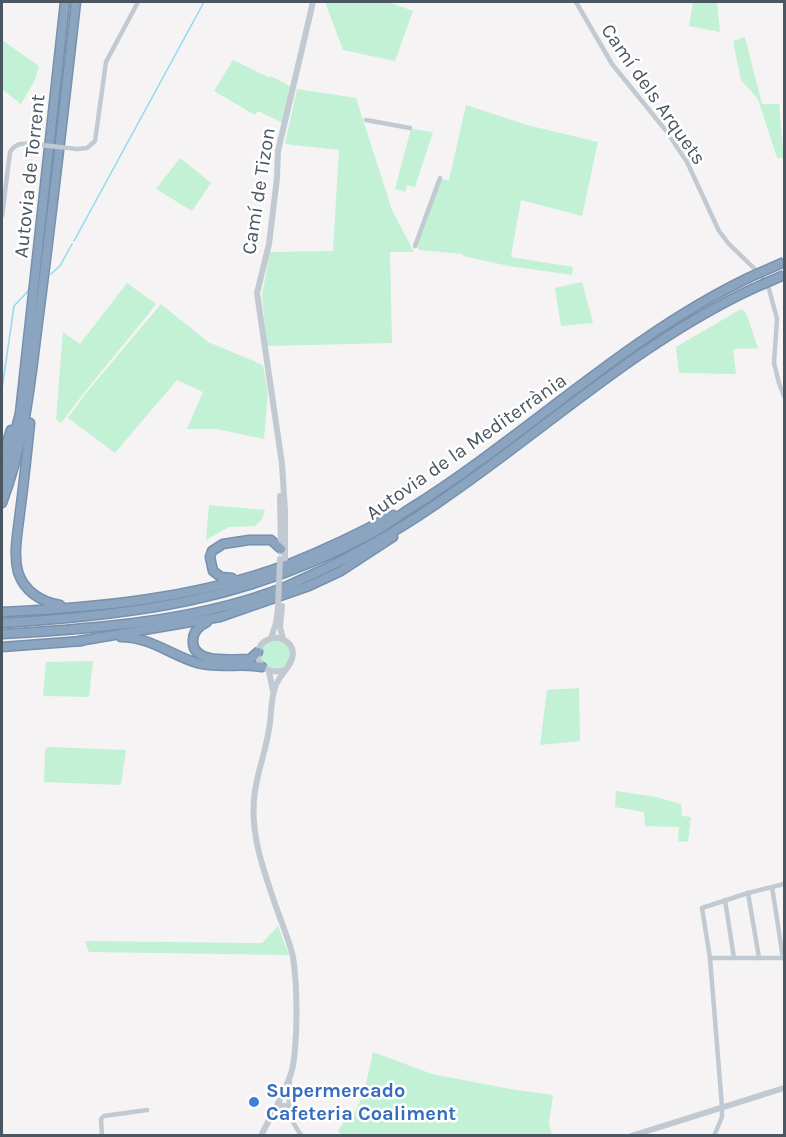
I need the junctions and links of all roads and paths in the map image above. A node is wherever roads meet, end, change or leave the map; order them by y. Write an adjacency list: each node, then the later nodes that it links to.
1 (65, 2): 14 (highway, Autovia de Torrent)
2 (76, 2): 13 (highway, Autovia de Torrent)
3 (138, 2): 9 (street, bridge)
4 (313, 2): 21 (street, Camí de Tizon)
5 (576, 2): 15 (street, Camí dels Arquets)
6 (366, 120): 7 (street)
7 (410, 128)
8 (440, 178): 10 (street)
9 (2, 216)
10 (415, 246)
11 (784, 262): 20 (highway, Autovia de la Mediterrània, bridge)
12 (784, 274): 19 (highway, Autovia de la Mediterrània, bridge)
13 (41, 307): 18 (highway); 23 (highway)
14 (26, 353): 16 (highway); 17 (highway)
15 (784, 396)
16 (2, 458)
17 (2, 483)
18 (2, 503)
19 (434, 506): 26 (highway); 28 (highway, Autovia de la Mediterrània)
20 (407, 511): 22 (highway); 27 (highway, Autovia de la Mediterrània)
21 (282, 556): 22 (highway); 24 (street, Camí de Tizon, bridge)
22 (245, 578): 23 (highway)
23 (81, 605): 25 (highway)
24 (280, 606): 29 (street, Camí de Tizon); 30 (street, Camí de Tizon)
25 (2, 612)
26 (220, 617): 31 (highway); 33 (highway)
27 (2, 623)
28 (2, 634)
29 (271, 638): 30 (street); 33 (street)
30 (283, 639): 35 (street)
31 (79, 641): 32 (highway); 34 (highway)
32 (2, 647)
33 (258, 652): 34 (street)
34 (266, 670): 35 (street); 36 (street)
35 (285, 670): 36 (street)
36 (273, 691): 45 (street)
37 (784, 884): 38 (street)
38 (772, 887): 39 (street); 44 (street)
39 (748, 893): 40 (street); 43 (street)
40 (725, 900): 41 (street); 42 (street)
41 (710, 958): 42 (street); 48 (street)
42 (734, 958): 43 (street)
43 (759, 958): 44 (street)
44 (784, 958)
45 (292, 1072): 47 (street); 50 (street)
46 (784, 1088): 48 (street)
47 (289, 1107): 50 (street); 53 (street)
48 (722, 1107): 54 (street); 55 (street)
49 (147, 1110): 51 (street)
50 (270, 1116): 52 (street)
51 (102, 1136)
52 (261, 1136)
53 (302, 1136)
54 (631, 1136)
55 (714, 1136)

